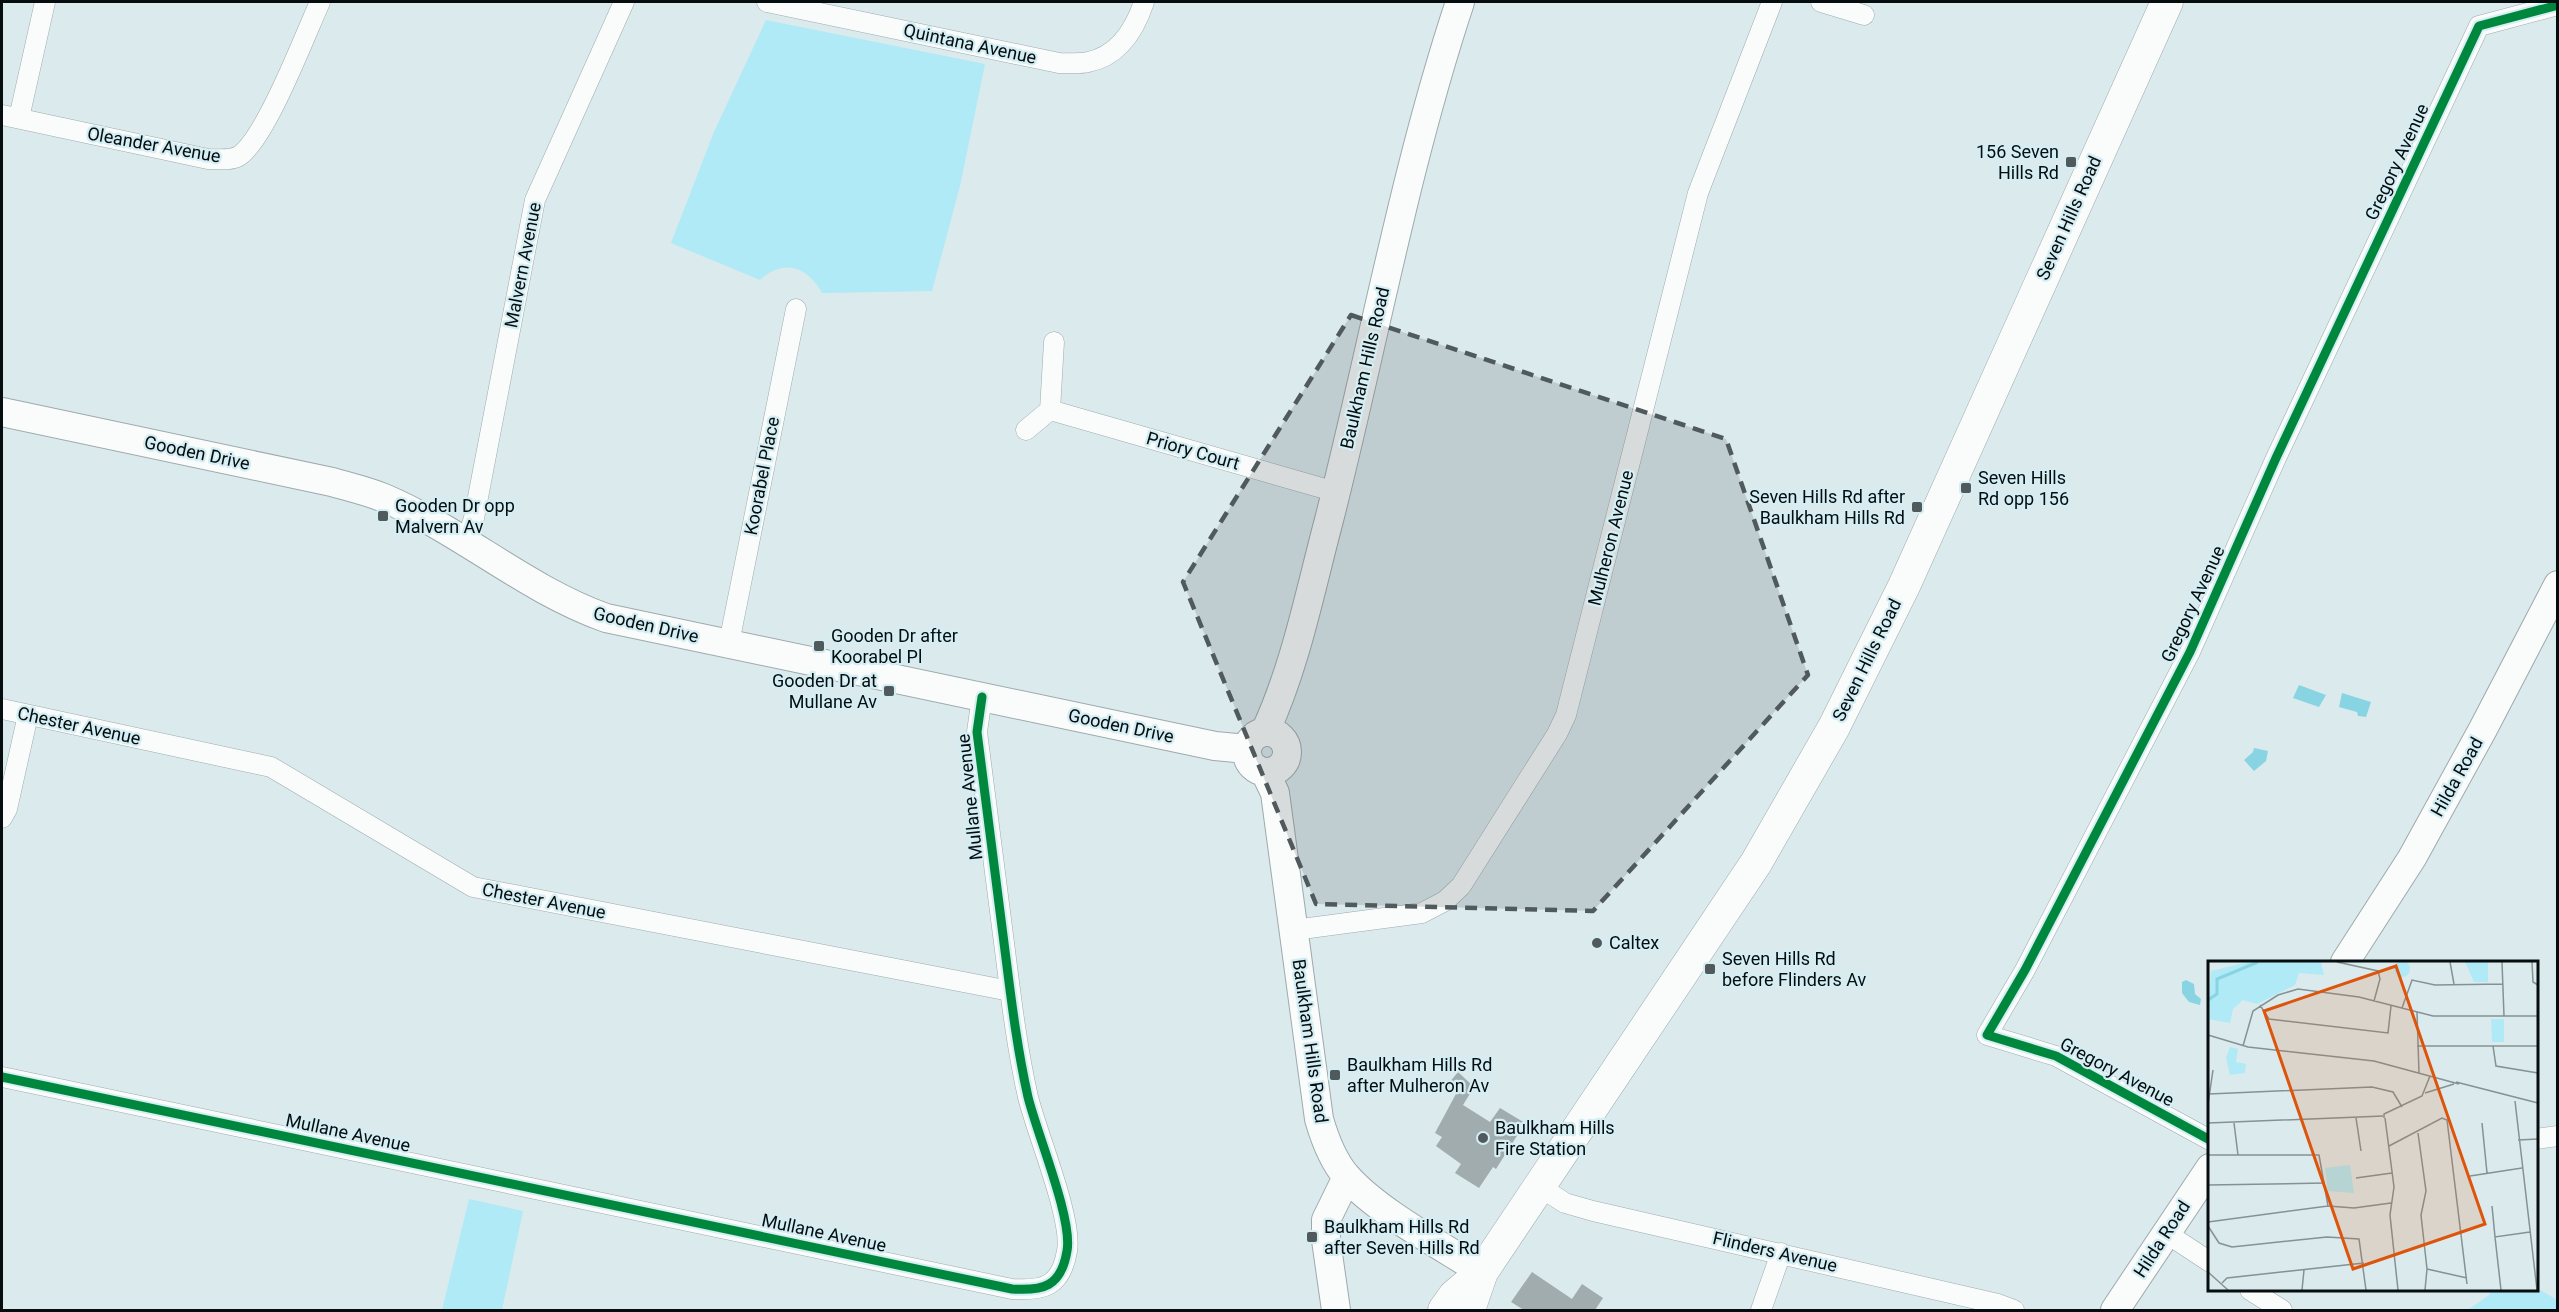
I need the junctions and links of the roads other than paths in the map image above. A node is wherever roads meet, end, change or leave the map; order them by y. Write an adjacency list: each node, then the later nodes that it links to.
1 (45, 2): 13 (street)
2 (321, 2): 13 (street, Oleander Avenue)
3 (624, 2): 20 (street, Malvern Avenue)
4 (766, 2): 11 (street, Quintana Avenue)
5 (1144, 2): 11 (street, Quintana Avenue)
6 (1460, 2): 19 (street, Baulkham Hills Road)
7 (1772, 2): 28 (street, Mulheron Avenue)
8 (1821, 2): 12 (street)
9 (2167, 2): 37 (main road, Seven Hills Road)
10 (2558, 5): 33 (street, Gregory Avenue)
11 (849, 10)
12 (1864, 15)
13 (10, 117)
14 (796, 309): 22 (street, Koorabel Place)
15 (1054, 342): 16 (street)
16 (1050, 410): 18 (street); 19 (street, Priory Court)
17 (2, 412): 20 (street, Gooden Drive)
18 (1026, 430)
19 (1336, 492): 26 (street, Baulkham Hills Road)
20 (466, 543): 22 (street, Gooden Drive)
21 (2558, 585): 29 (street, Hilda Road)
22 (729, 644): 23 (street, Gooden Drive)
23 (981, 697): 26 (street, Gooden Drive); 30 (street, Mullane Avenue)
24 (2, 710): 25 (street, Chester Avenue)
25 (28, 715): 27 (street); 30 (street, Chester Avenue)
26 (1256, 740): 28 (street, Baulkham Hills Road)
27 (2, 818)
28 (1294, 930): 36 (street, Baulkham Hills Road)
29 (2346, 961)
30 (1010, 991): 31 (street, Mullane Avenue)
31 (2, 1077)
32 (2558, 1136): 34 (street)
33 (2208, 1139)
34 (2538, 1139)
35 (2208, 1171): 38 (street, Hilda Road)
36 (1347, 1177): 41 (street, Baulkham Hills Road); 43 (street)
37 (1540, 1187): 39 (street, Flinders Avenue); 41 (main road, Seven Hills Road)
38 (2166, 1233): 40 (street); 48 (street, Hilda Road)
39 (1781, 1253): 46 (street); 47 (street, Flinders Avenue)
40 (2208, 1261)
41 (1482, 1272): 44 (main road, Seven Hills Road); 45 (main road, Seven Hills Road)
42 (2252, 1291): 49 (street)
43 (1336, 1311)
44 (1444, 1311)
45 (1469, 1311)
46 (1761, 1311)
47 (2014, 1311)
48 (2115, 1311)
49 (2282, 1311)

